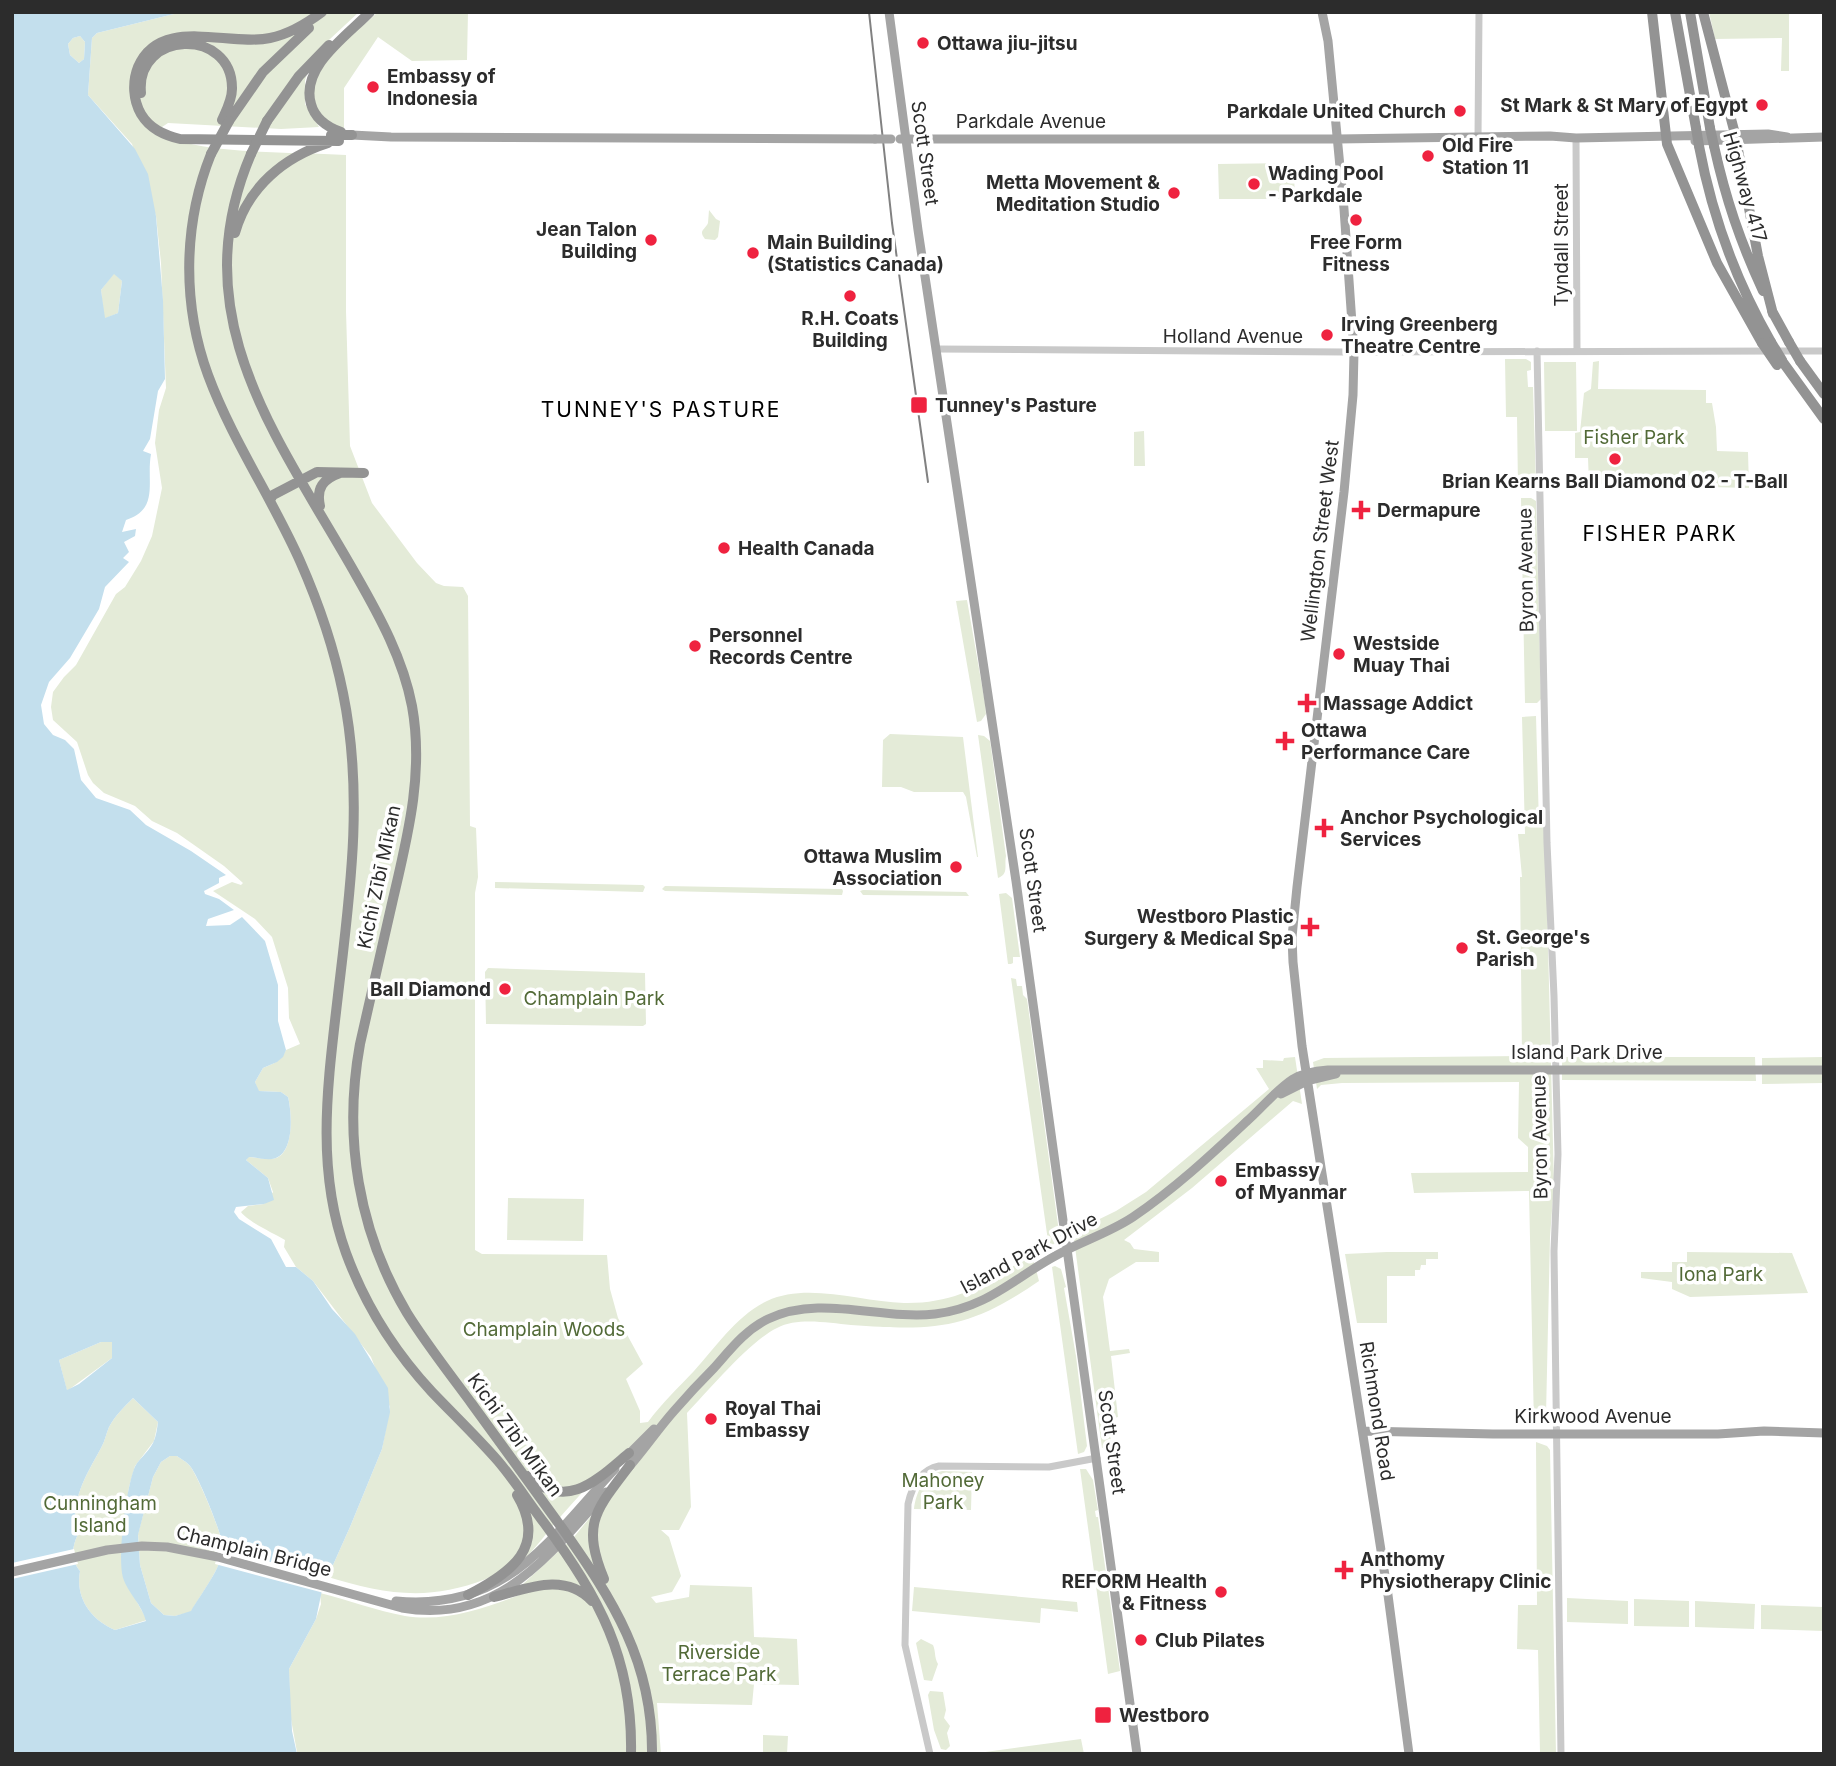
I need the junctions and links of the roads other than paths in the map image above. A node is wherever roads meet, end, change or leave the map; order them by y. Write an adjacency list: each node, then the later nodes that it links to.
1 (322, 12): 21 (highway)
2 (328, 12): 11 (highway, Kichi Zībī Mīkan)
3 (369, 12): 12 (highway); 22 (highway, Kichi Zībī Mīkan, bridge)
4 (889, 12): 19 (main road, Scott Street)
5 (1322, 12): 20 (main road, Wellington Street West)
6 (1479, 12): 16 (street)
7 (1652, 12): 13 (highway)
8 (1675, 12): 24 (highway, bridge)
9 (1690, 12): 23 (highway, Highway 417, bridge)
10 (1703, 12): 18 (highway)
11 (225, 120): 12 (highway); 35 (highway, Kichi Zībī Mīkan, bridge)
12 (352, 135): 15 (main road, Parkdale Avenue)
13 (1665, 137): 17 (main road, Parkdale Avenue); 18 (main road, Parkdale Avenue); 24 (highway)
14 (1824, 137): 18 (main road, Parkdale Avenue)
15 (391, 138): 19 (main road, Parkdale Avenue, bridge); 21 (main road, Parkdale Avenue)
16 (1479, 138): 17 (main road, Parkdale Avenue); 20 (main road, Parkdale Avenue)
17 (1574, 138): 27 (street, Tyndall Street)
18 (1736, 138): 23 (highway)
19 (905, 139): 20 (main road, Parkdale Avenue); 25 (main road, Scott Street)
20 (1338, 139): 29 (main road, Wellington Street West)
21 (339, 141): 22 (highway)
22 (228, 260): 34 (highway, Kichi Zībī Mīkan)
23 (1773, 314): 30 (highway, Highway 417, bridge)
24 (1767, 342): 31 (highway, bridge)
25 (937, 349): 29 (street, Holland Avenue); 40 (main road, Scott Street)
26 (1537, 351): 27 (street, Holland Avenue); 29 (street, Holland Avenue); 37 (street, Byron Avenue)
27 (1577, 351): 28 (street, Holland Avenue)
28 (1824, 351)
29 (1354, 352): 39 (main road, Wellington Street West)
30 (1824, 394)
31 (1821, 416)
32 (340, 473): 33 (highway); 34 (highway); 36 (highway)
33 (364, 473)
34 (301, 479): 35 (highway); 36 (highway, Kichi Zībī Mīkan)
35 (270, 500): 45 (highway, Kichi Zībī Mīkan)
36 (323, 516): 46 (highway, Kichi Zībī Mīkan)
37 (1556, 1070): 38 (main road, Island Park Drive); 39 (main road, Island Park Drive); 43 (street, Byron Avenue)
38 (1824, 1070)
39 (1306, 1077): 40 (main road, Island Park Drive); 42 (main road, Richmond Road)
40 (1066, 1250): 41 (main road, Island Park Drive); 48 (main road, Scott Street)
41 (673, 1412): 47 (main road, Island Park Drive); 49 (main road, Island Park Drive)
42 (1363, 1431): 43 (main road, Kirkwood Avenue); 62 (main road, Richmond Road)
43 (1558, 1433): 44 (main road, Kirkwood Avenue); 63 (street, Byron Avenue)
44 (1824, 1433)
45 (483, 1446): 51 (highway, Kichi Zībī Mīkan); 53 (highway)
46 (502, 1446): 47 (highway); 50 (highway, Kichi Zībī Mīkan)
47 (629, 1453): 50 (main road, Island Park Drive)
48 (1097, 1458): 60 (street); 61 (main road, Scott Street)
49 (630, 1465): 50 (main road, Island Park Drive); 56 (highway)
50 (566, 1534): 51 (main road, Island Park Drive); 51 (main road); 56 (highway, Kichi Zībī Mīkan)
51 (554, 1537): 53 (main road, Island Park Drive); 54 (main road, Island Park Drive); 57 (highway, Kichi Zībī Mīkan)
52 (12, 1572): 55 (main road, Champlain Bridge)
53 (468, 1595): 55 (main road, Island Park Drive)
54 (495, 1597): 55 (main road, Island Park Drive); 57 (highway)
55 (382, 1601)
56 (616, 1609): 59 (highway, Kichi Zībī Mīkan)
57 (606, 1619): 58 (highway, Kichi Zībī Mīkan)
58 (631, 1754)
59 (652, 1754)
60 (930, 1754)
61 (1137, 1754)
62 (1409, 1754)
63 (1561, 1754)

